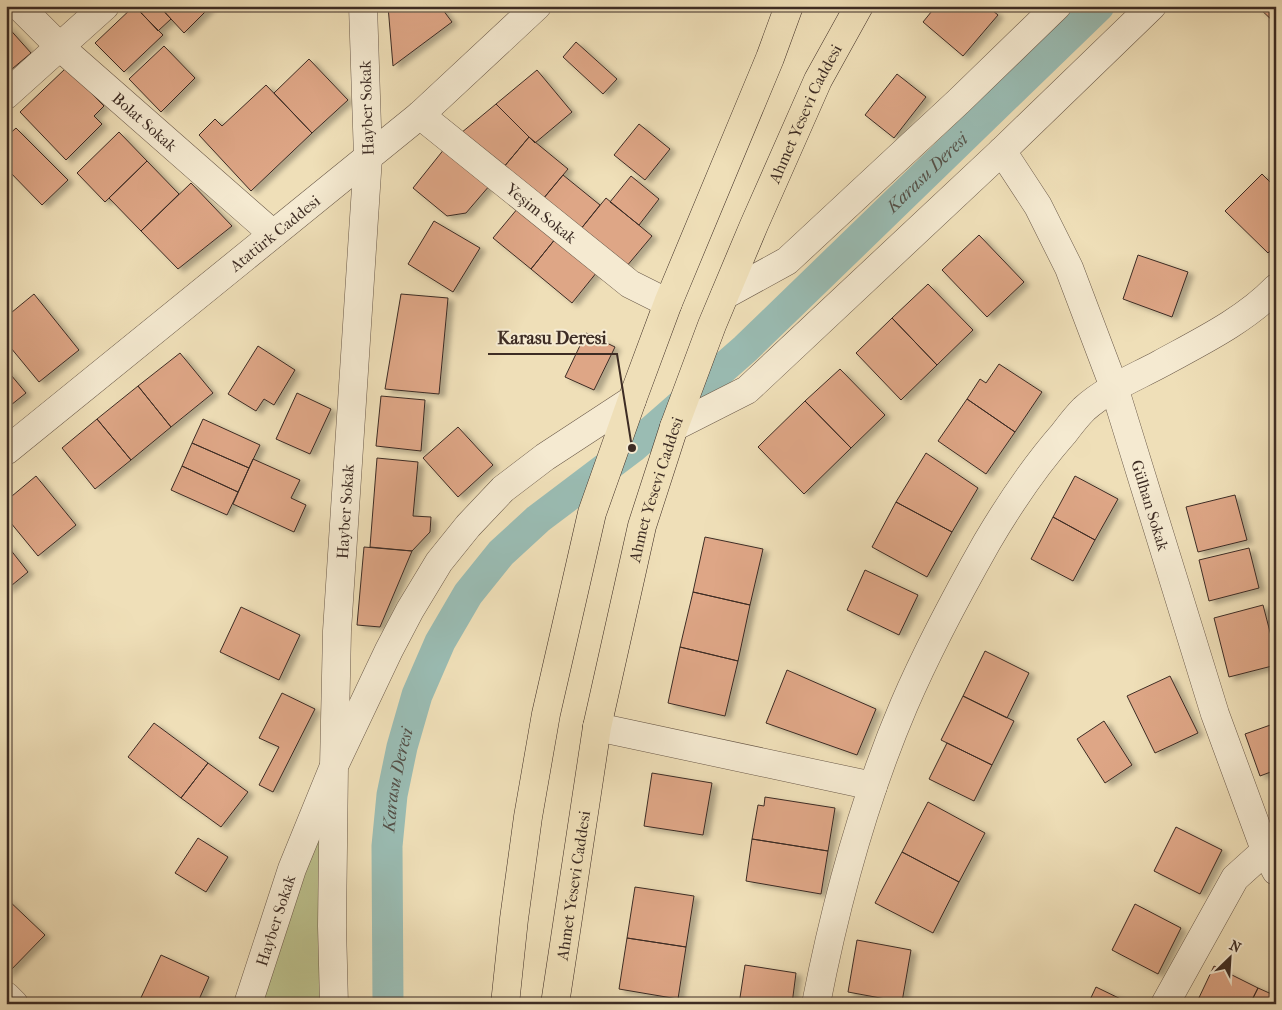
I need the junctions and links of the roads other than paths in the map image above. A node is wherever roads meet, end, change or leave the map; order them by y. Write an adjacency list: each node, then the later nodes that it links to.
1 (19, 6): 9 (street, Bolat Sokak)
2 (105, 6): 9 (street)
3 (363, 6): 13 (street, Hayber Sokak)
4 (537, 6): 11 (street, Atatürk Caddesi)
5 (789, 6): 17 (highway)
6 (859, 6): 16 (highway, Ahmet Yesevi Caddesi)
7 (1057, 6): 16 (street)
8 (1152, 6): 12 (street)
9 (60, 47): 10 (street); 14 (street, Bolat Sokak)
10 (6, 95)
11 (420, 115): 13 (street, Atatürk Caddesi); 17 (street, Yeşim Sokak)
12 (1002, 151): 18 (street, Gülhan Sokak); 20 (street)
13 (368, 157): 14 (street, Atatürk Caddesi); 23 (street, Hayber Sokak)
14 (274, 234): 21 (street, Atatürk Caddesi)
15 (1276, 288): 18 (street)
16 (725, 295): 20 (highway, Ahmet Yesevi Caddesi)
17 (668, 303): 19 (highway)
18 (1114, 387): 24 (street); 25 (street, Gülhan Sokak)
19 (632, 400): 23 (street); 30 (highway)
20 (674, 427): 22 (highway, Ahmet Yesevi Caddesi)
21 (6, 451)
22 (597, 727): 24 (street); 31 (highway, Ahmet Yesevi Caddesi)
23 (334, 766): 28 (street, Hayber Sokak); 29 (street)
24 (873, 786): 32 (street)
25 (1272, 854): 33 (street)
26 (6, 996): 27 (street)
27 (14, 1004)
28 (248, 1004)
29 (334, 1004)
30 (505, 1004)
31 (555, 1004)
32 (816, 1004)
33 (1165, 1004)

